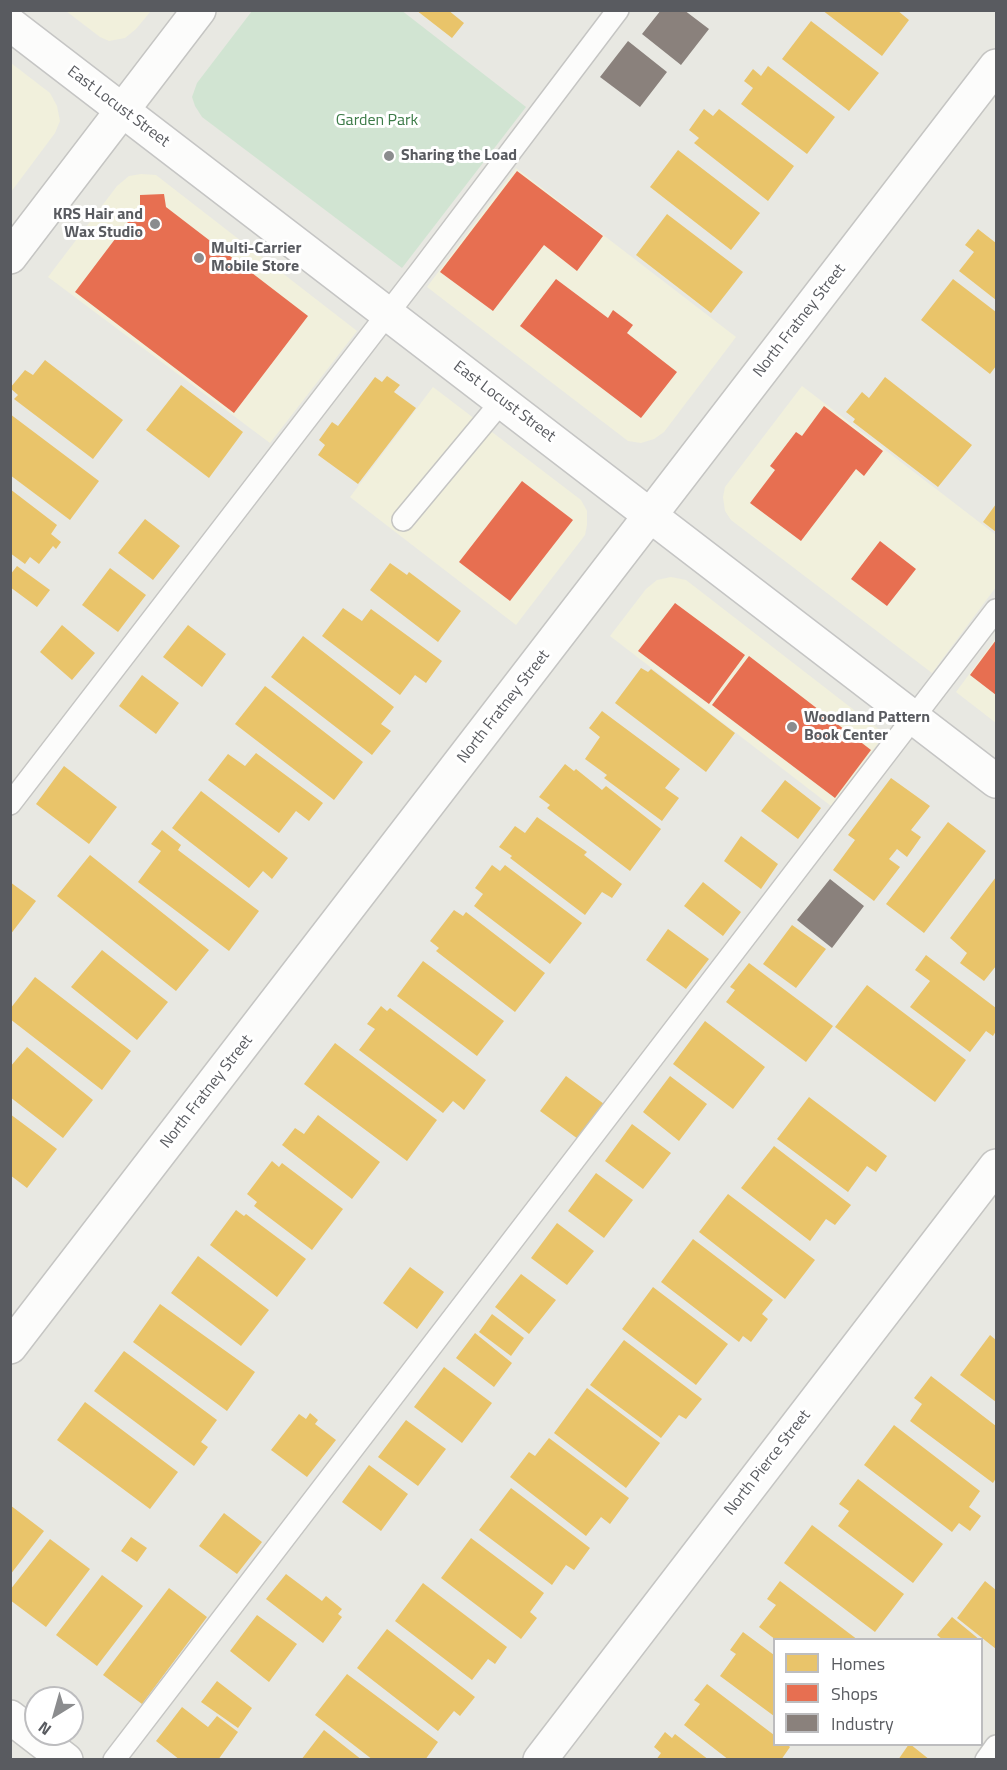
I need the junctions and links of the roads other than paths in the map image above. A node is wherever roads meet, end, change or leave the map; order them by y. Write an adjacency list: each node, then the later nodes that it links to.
1 (198, 10): 5 (street)
2 (618, 10): 7 (lane)
3 (10, 24): 5 (street, East Locust Street)
4 (996, 66): 9 (street, North Fratney Street)
5 (123, 110): 6 (street); 7 (street, East Locust Street)
6 (10, 257)
7 (388, 314): 8 (street, East Locust Street); 14 (lane)
8 (502, 401): 9 (street, East Locust Street); 10 (lane)
9 (651, 515): 12 (street, East Locust Street); 16 (street, North Fratney Street)
10 (404, 520)
11 (996, 610): 12 (lane)
12 (915, 718): 13 (street, East Locust Street); 20 (lane)
13 (996, 781)
14 (10, 804)
15 (996, 1166): 21 (street, North Pierce Street)
16 (10, 1347)
17 (10, 1717): 19 (street)
18 (996, 1746): 22 (lane)
19 (66, 1760)
20 (114, 1760)
21 (540, 1760)
22 (987, 1760)

